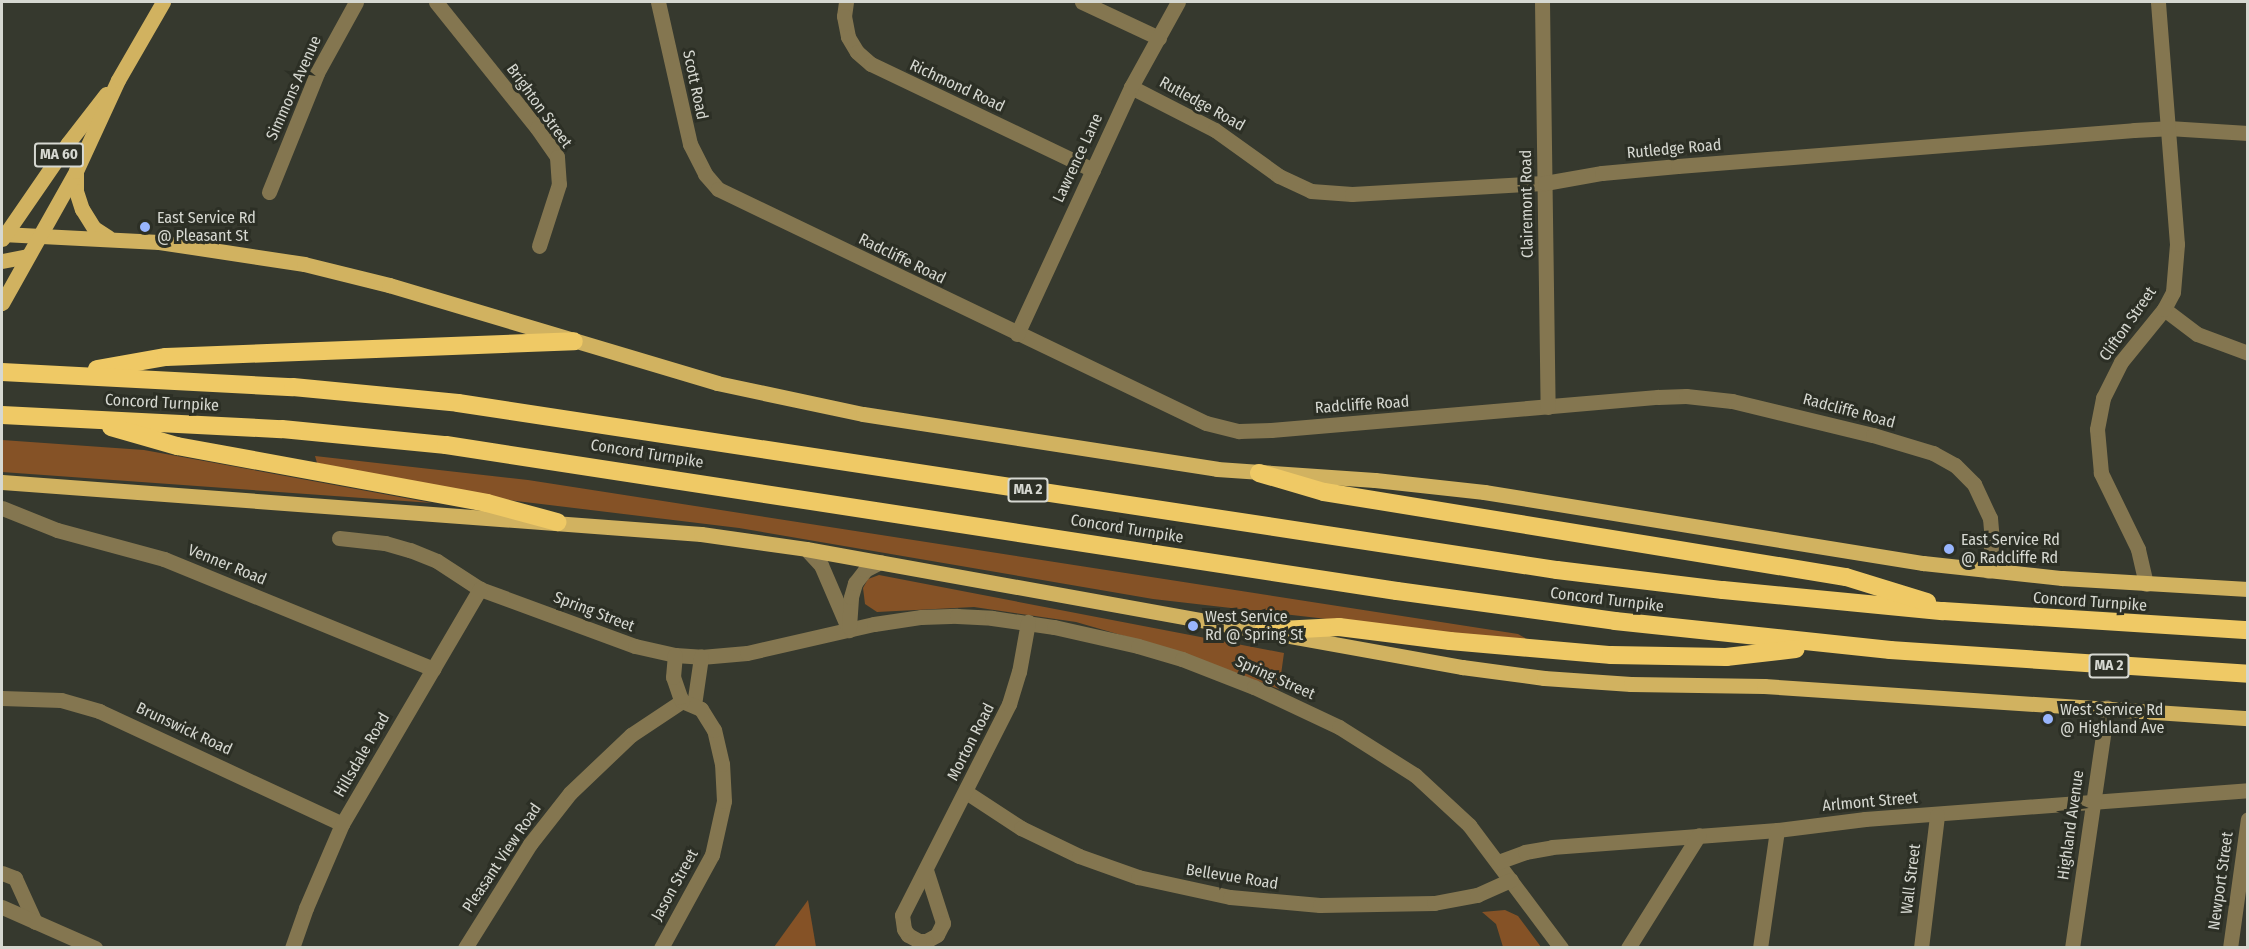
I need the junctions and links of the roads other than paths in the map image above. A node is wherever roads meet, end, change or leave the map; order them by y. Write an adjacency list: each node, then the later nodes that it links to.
1 (163, 2): 11 (main road, MA 60)
2 (356, 2): 19 (street, Simmons Avenue)
3 (436, 2): 23 (street, Brighton Street)
4 (658, 2): 17 (street, Scott Road)
5 (846, 2): 15 (street, Richmond Road)
6 (1082, 2): 10 (street)
7 (1178, 2): 10 (street, Lawrence Lane)
8 (1542, 2): 18 (street, Clairemont Road)
9 (2158, 2): 13 (street, Clifton Street)
10 (1159, 38): 12 (street, Lawrence Lane)
11 (118, 80): 16 (main road, MA 60); 21 (main road, MA 60)
12 (1131, 87): 15 (street, Lawrence Lane); 18 (street, Rutledge Road)
13 (2168, 128): 14 (street, Rutledge Road); 18 (street, Rutledge Road); 27 (street, Clifton Street)
14 (2247, 133)
15 (1093, 170): 28 (street, Lawrence Lane)
16 (76, 171): 20 (main road, MA 60); 22 (main road)
17 (705, 174): 28 (street, Radcliffe Road)
18 (1545, 183): 33 (street, Clairemont Road)
19 (270, 192)
20 (40, 235): 21 (main road, Concord Turnpike); 22 (main road, Concord Turnpike); 24 (main road, MA 60)
21 (3, 236)
22 (109, 238): 29 (main road, Concord Turnpike)
23 (538, 246)
24 (28, 256): 25 (main road); 26 (main road, MA 60)
25 (2, 261)
26 (2, 303)
27 (2164, 309): 30 (street); 44 (street, Clifton Street)
28 (1017, 334): 33 (street, Radcliffe Road)
29 (574, 341): 32 (highway); 36 (main road, Concord Turnpike)
30 (2247, 353)
31 (2, 372): 32 (highway, Concord Turnpike / MA 2)
32 (65, 375): 47 (highway, Concord Turnpike / MA 2)
33 (1548, 407): 43 (street, Radcliffe Road)
34 (2, 415): 35 (highway, Concord Turnpike / MA 2)
35 (80, 418): 39 (highway); 52 (highway, Concord Turnpike / MA 2)
36 (1259, 473): 43 (main road, Concord Turnpike); 47 (highway)
37 (2, 482): 39 (main road)
38 (2, 508): 55 (street, Venner Road)
39 (557, 522): 41 (main road)
40 (339, 538): 45 (street, Spring Street)
41 (806, 549): 42 (main road); 49 (street)
42 (880, 561): 49 (street); 51 (main road)
43 (1988, 571): 44 (main road, Concord Turnpike)
44 (2146, 584): 46 (main road, Concord Turnpike)
45 (480, 589): 53 (street, Spring Street); 55 (street, Hillsdale Road)
46 (2247, 589)
47 (1960, 612): 50 (highway, Concord Turnpike / MA 2)
48 (1028, 622): 49 (street, Spring Street); 62 (street, Morton Road); 69 (street, Spring Street)
49 (849, 630): 54 (street, Spring Street)
50 (2247, 630)
51 (1263, 631): 52 (highway); 59 (main road)
52 (1835, 645): 56 (highway, Concord Turnpike / MA 2)
53 (675, 655): 54 (street, Spring Street); 58 (street, Jason Street)
54 (701, 657): 58 (street)
55 (434, 669): 66 (street, Hillsdale Road)
56 (2247, 674)
57 (2, 698): 66 (street, Brunswick Road)
58 (688, 703): 77 (street, Pleasant View Road); 78 (street, Jason Street)
59 (2106, 708): 60 (main road); 63 (street, Highland Avenue)
60 (2247, 718)
61 (2247, 790): 63 (street, Arlmont Street)
62 (966, 792): 70 (street, Morton Road); 72 (street, Bellevue Road)
63 (2093, 804): 64 (street, Arlmont Street); 83 (street, Highland Avenue)
64 (1937, 815): 67 (street, Arlmont Street); 82 (street, Wall Street)
65 (2247, 819): 84 (street, Newport Street)
66 (342, 824): 76 (street, Hillsdale Road)
67 (1777, 830): 68 (street, Arlmont Street); 81 (street)
68 (1699, 835): 69 (street, Arlmont Street); 80 (street)
69 (1498, 862): 72 (street, Spring Street)
70 (926, 870)
71 (2, 873): 74 (street)
72 (1511, 880): 79 (street, Spring Street)
73 (2, 907): 74 (street)
74 (35, 921): 75 (street)
75 (95, 948)
76 (292, 948)
77 (465, 948)
78 (661, 948)
79 (1561, 948)
80 (1628, 948)
81 (1760, 948)
82 (1921, 948)
83 (2072, 948)
84 (2229, 948)

